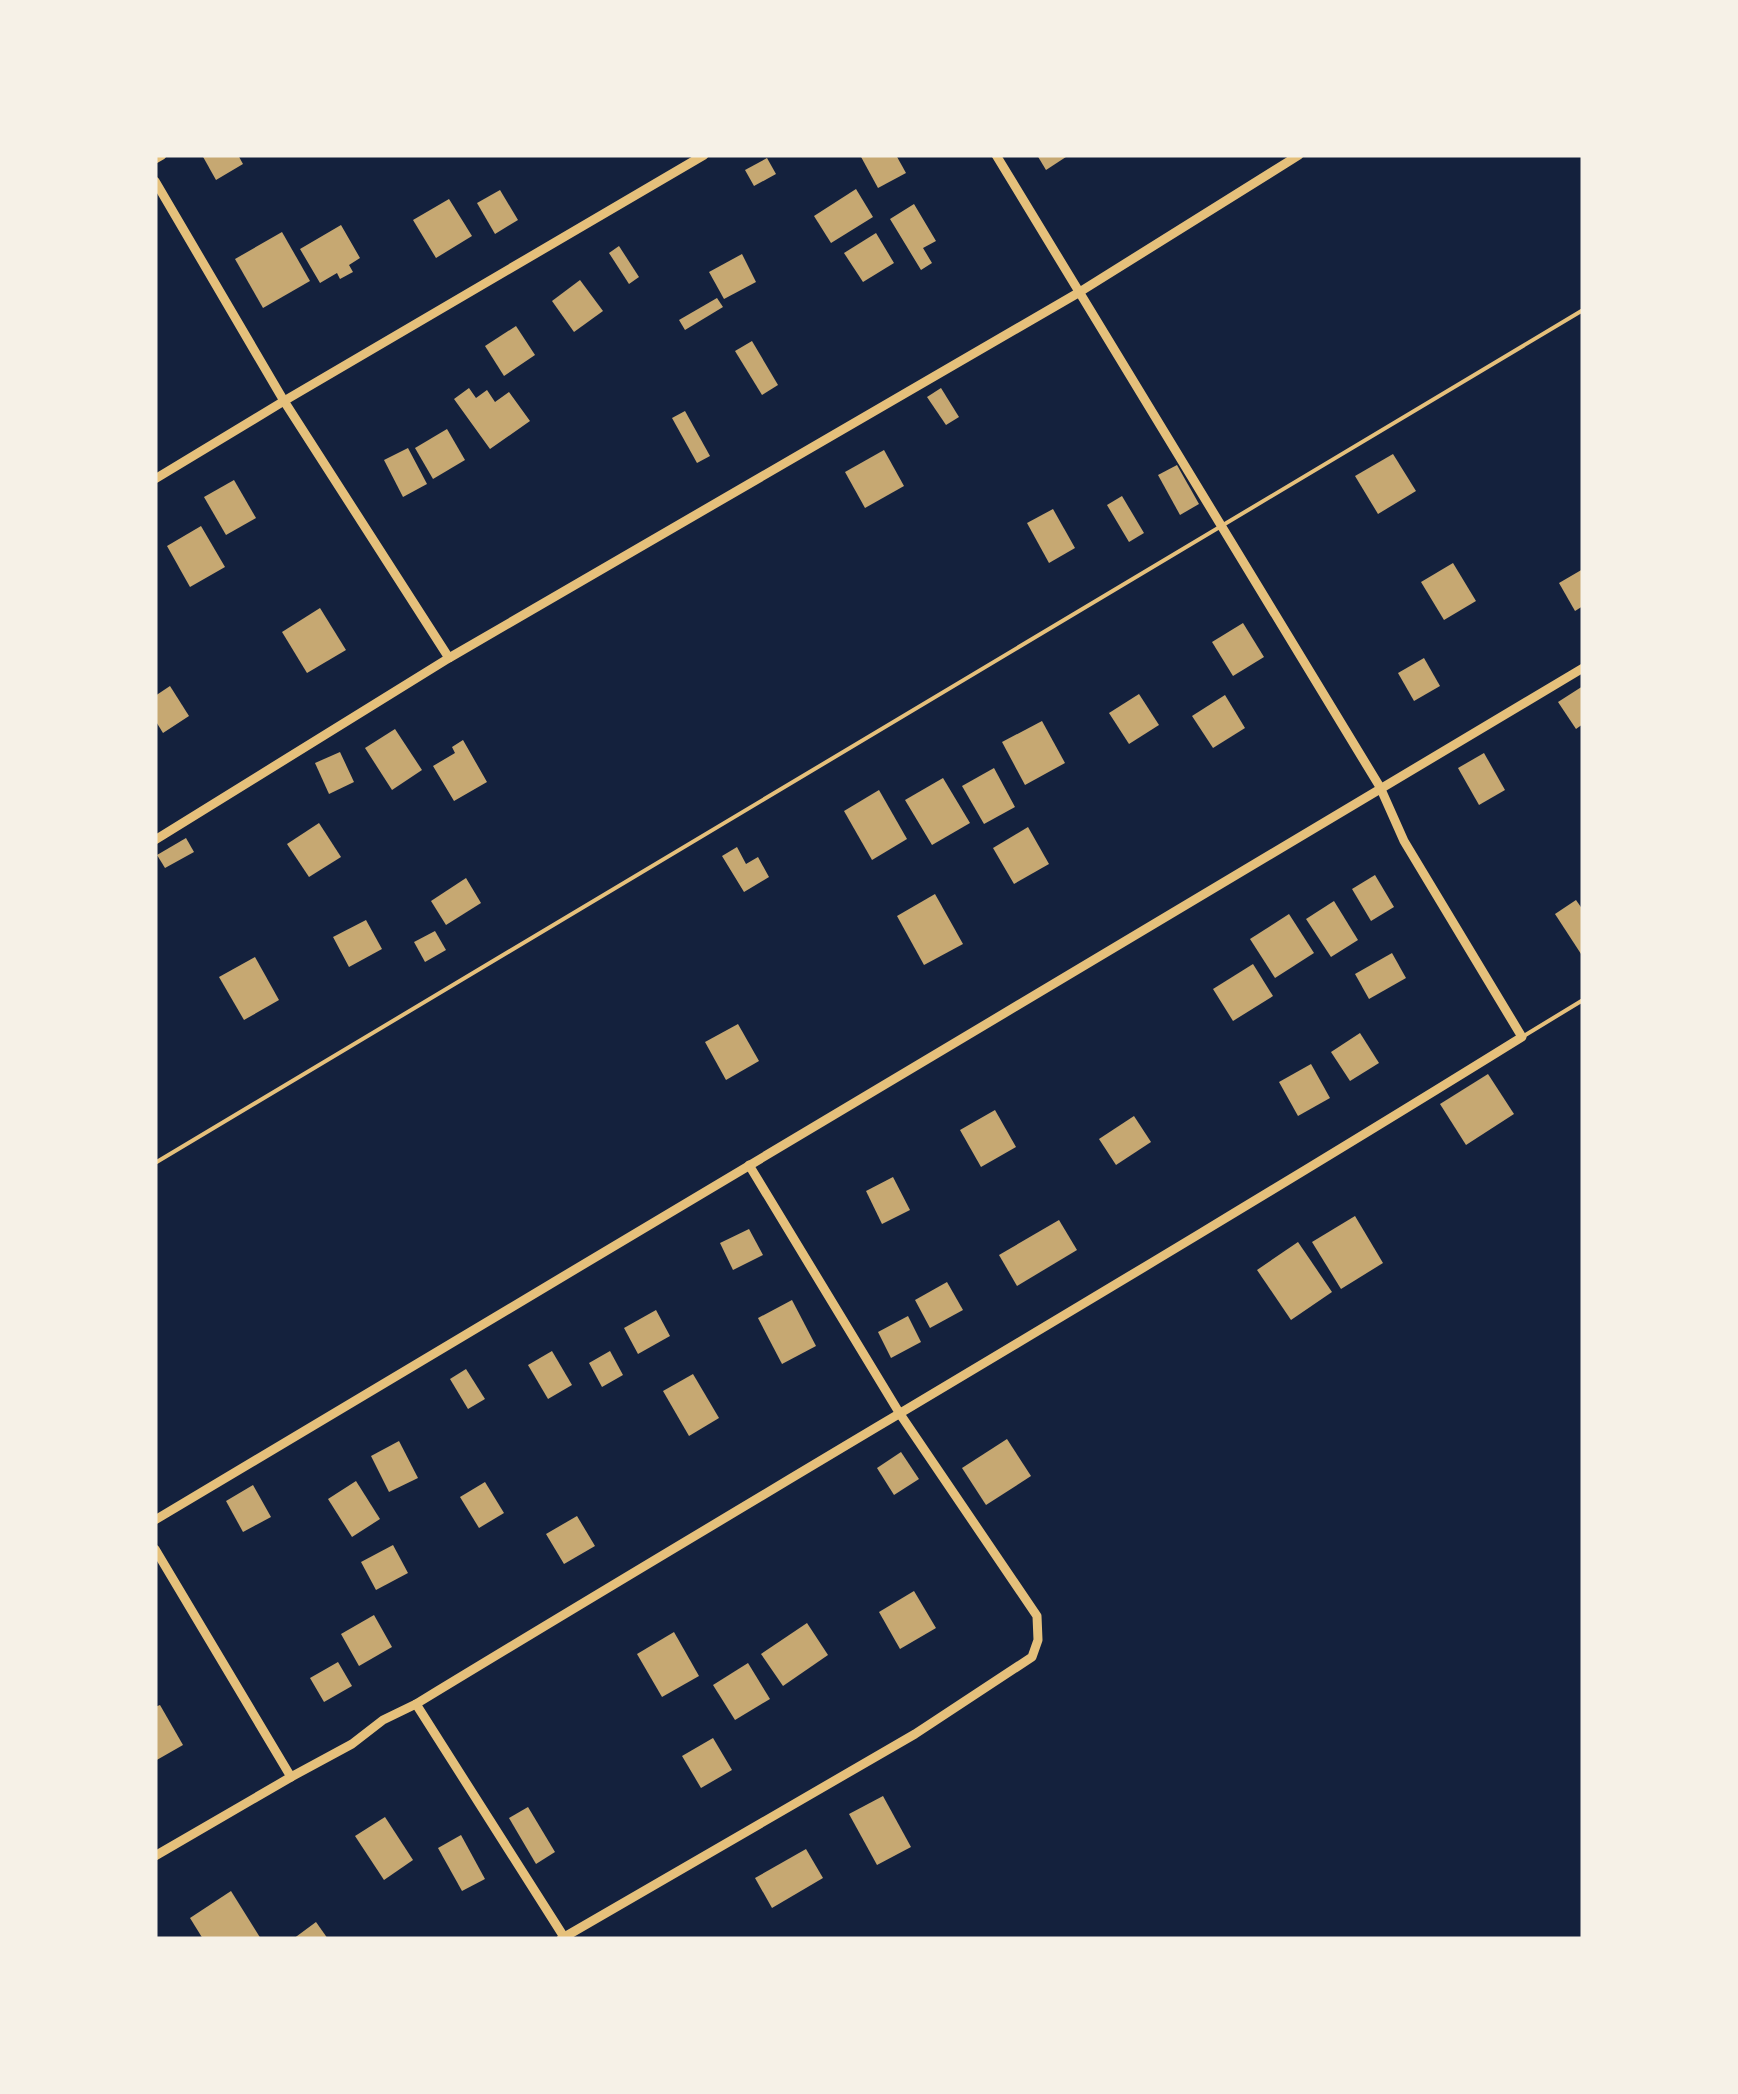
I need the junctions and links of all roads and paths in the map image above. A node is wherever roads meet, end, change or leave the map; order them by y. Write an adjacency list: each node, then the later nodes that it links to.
1 (162, 155): 5 (street)
2 (704, 155): 9 (street)
3 (996, 155): 7 (street)
4 (1299, 155): 7 (street)
5 (155, 159)
6 (155, 182): 9 (street)
7 (1078, 293): 11 (street); 12 (street)
8 (1583, 310): 11 (lane)
9 (284, 401): 10 (street); 12 (street)
10 (155, 479)
11 (1223, 525): 14 (street); 18 (lane)
12 (449, 658): 15 (street)
13 (1583, 668): 14 (street)
14 (1380, 787): 17 (street); 19 (street)
15 (155, 840)
16 (1583, 1000): 17 (lane)
17 (1522, 1037): 20 (street)
18 (155, 1163)
19 (749, 1164): 20 (street); 21 (street)
20 (900, 1414): 23 (street); 26 (street)
21 (155, 1520)
22 (155, 1549): 24 (street)
23 (416, 1704): 24 (street); 26 (street)
24 (291, 1777): 25 (street)
25 (155, 1856)
26 (562, 1938)

